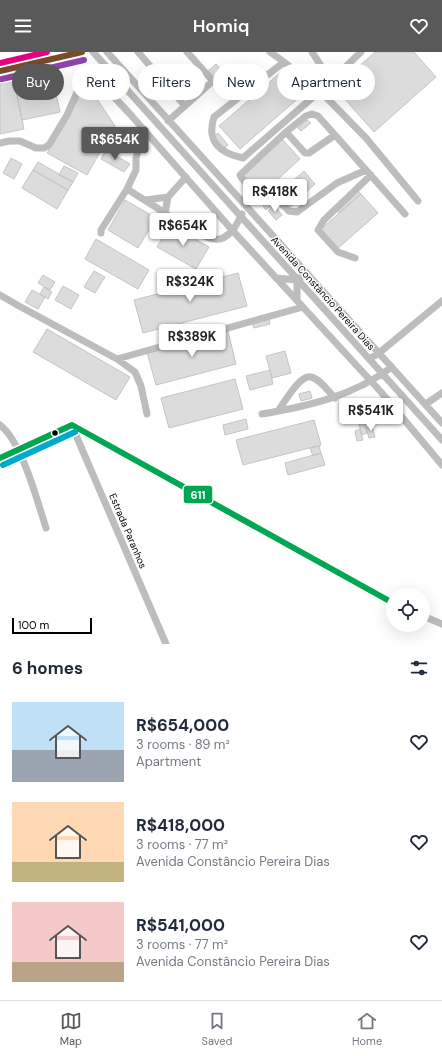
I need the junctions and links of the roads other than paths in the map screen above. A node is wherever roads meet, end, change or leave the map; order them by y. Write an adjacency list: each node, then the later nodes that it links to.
1 (82, 52): 15 (street)
2 (93, 52): 23 (street, Avenida Constâncio Pereira Dias)
3 (107, 52): 19 (street, Avenida Constâncio Pereira Dias)
4 (138, 52): 18 (street)
5 (187, 52): 18 (street)
6 (270, 52): 9 (street)
7 (312, 52): 12 (street)
8 (361, 52): 13 (street)
9 (284, 62): 10 (street); 11 (street)
10 (281, 64)
11 (286, 64)
12 (320, 64)
13 (349, 64)
14 (277, 68): 16 (street)
15 (0, 71)
16 (310, 100)
17 (329, 100): 31 (street)
18 (185, 106): 19 (street)
19 (168, 121): 20 (street, Avenida Constâncio Pereira Dias)
20 (175, 128): 23 (street); 32 (street, Avenida Constâncio Pereira Dias)
21 (144, 129): 25 (street); 27 (street); 28 (street)
22 (286, 132): 24 (street); 24 (street); 26 (street)
23 (167, 135): 35 (street, Avenida Constâncio Pereira Dias)
24 (335, 135): 26 (street)
25 (0, 143)
26 (368, 173): 34 (street); 40 (street)
27 (186, 177): 29 (street); 36 (street)
28 (127, 189): 30 (street); 37 (street)
29 (168, 197): 30 (street); 33 (street)
30 (146, 200): 33 (street)
31 (418, 201)
32 (246, 207): 35 (street); 38 (street, Avenida Constâncio Pereira Dias)
33 (165, 213): 36 (street)
34 (405, 214)
35 (241, 217): 36 (street); 39 (street, Avenida Constâncio Pereira Dias)
36 (233, 231): 42 (street)
37 (101, 233)
38 (276, 240): 39 (street); 41 (street, Avenida Constâncio Pereira Dias)
39 (269, 248): 43 (street, Avenida Constâncio Pereira Dias)
40 (355, 258)
41 (306, 273): 43 (street); 48 (street, Avenida Constâncio Pereira Dias)
42 (276, 278): 43 (street); 45 (street)
43 (297, 280): 45 (street); 50 (street, Avenida Constâncio Pereira Dias)
44 (0, 295): 49 (street)
45 (297, 300): 47 (street)
46 (442, 301): 48 (street)
47 (303, 307): 49 (street); 53 (street)
48 (379, 353): 50 (street); 51 (street, Avenida Constâncio Pereira Dias)
49 (117, 359): 58 (street)
50 (369, 359): 52 (street, Avenida Constâncio Pereira Dias)
51 (392, 367): 52 (street); 56 (street, Avenida Constâncio Pereira Dias)
52 (382, 374): 53 (street); 63 (street, Avenida Constâncio Pereira Dias)
53 (371, 381): 55 (street); 66 (street)
54 (442, 393): 56 (street)
55 (335, 398): 57 (street); 57 (street)
56 (426, 404): 60 (street, Avenida Constâncio Pereira Dias)
57 (278, 411): 59 (street)
58 (147, 414)
59 (262, 414)
60 (442, 423)
61 (0, 425): 64 (street)
62 (72, 425): 64 (street); 68 (street); 71 (street, Estrada Paranhos)
63 (441, 436)
64 (19, 450): 65 (street); 67 (street)
65 (0, 458)
66 (442, 465)
67 (46, 528)
68 (386, 599)
69 (430, 619): 70 (street)
70 (442, 624)
71 (166, 644)

